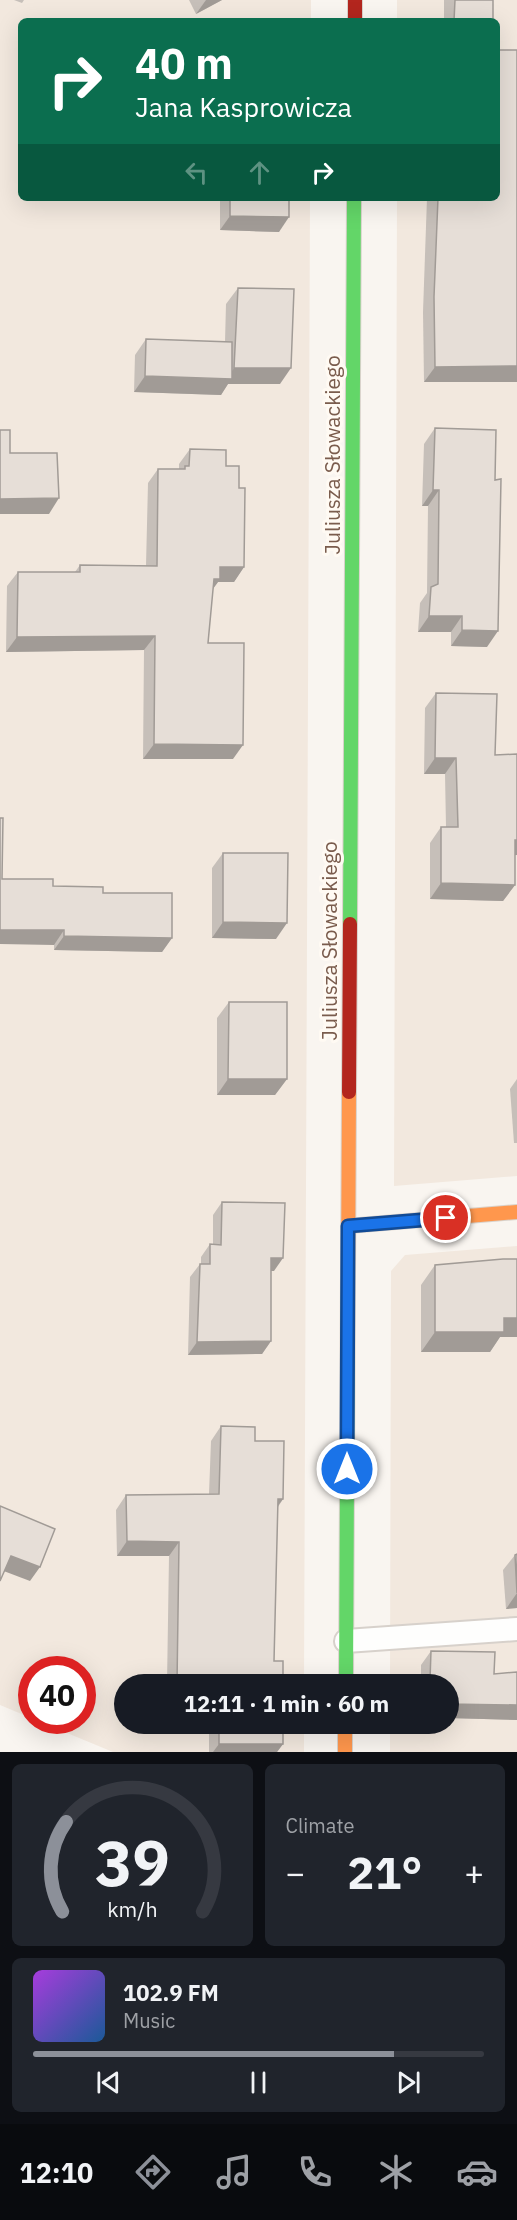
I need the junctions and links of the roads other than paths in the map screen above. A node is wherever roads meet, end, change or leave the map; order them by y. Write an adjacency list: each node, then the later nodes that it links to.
1 (355, 0): 2 (street)
2 (355, 18)
3 (354, 201): 5 (street, Juliusza Słowackiego)
4 (517, 1212): 5 (street)
5 (348, 1226): 7 (street, Juliusza Słowackiego)
6 (517, 1629): 7 (lane)
7 (346, 1641): 8 (street, Juliusza Słowackiego)
8 (346, 1674)
9 (345, 1734): 10 (street)
10 (345, 1752)

